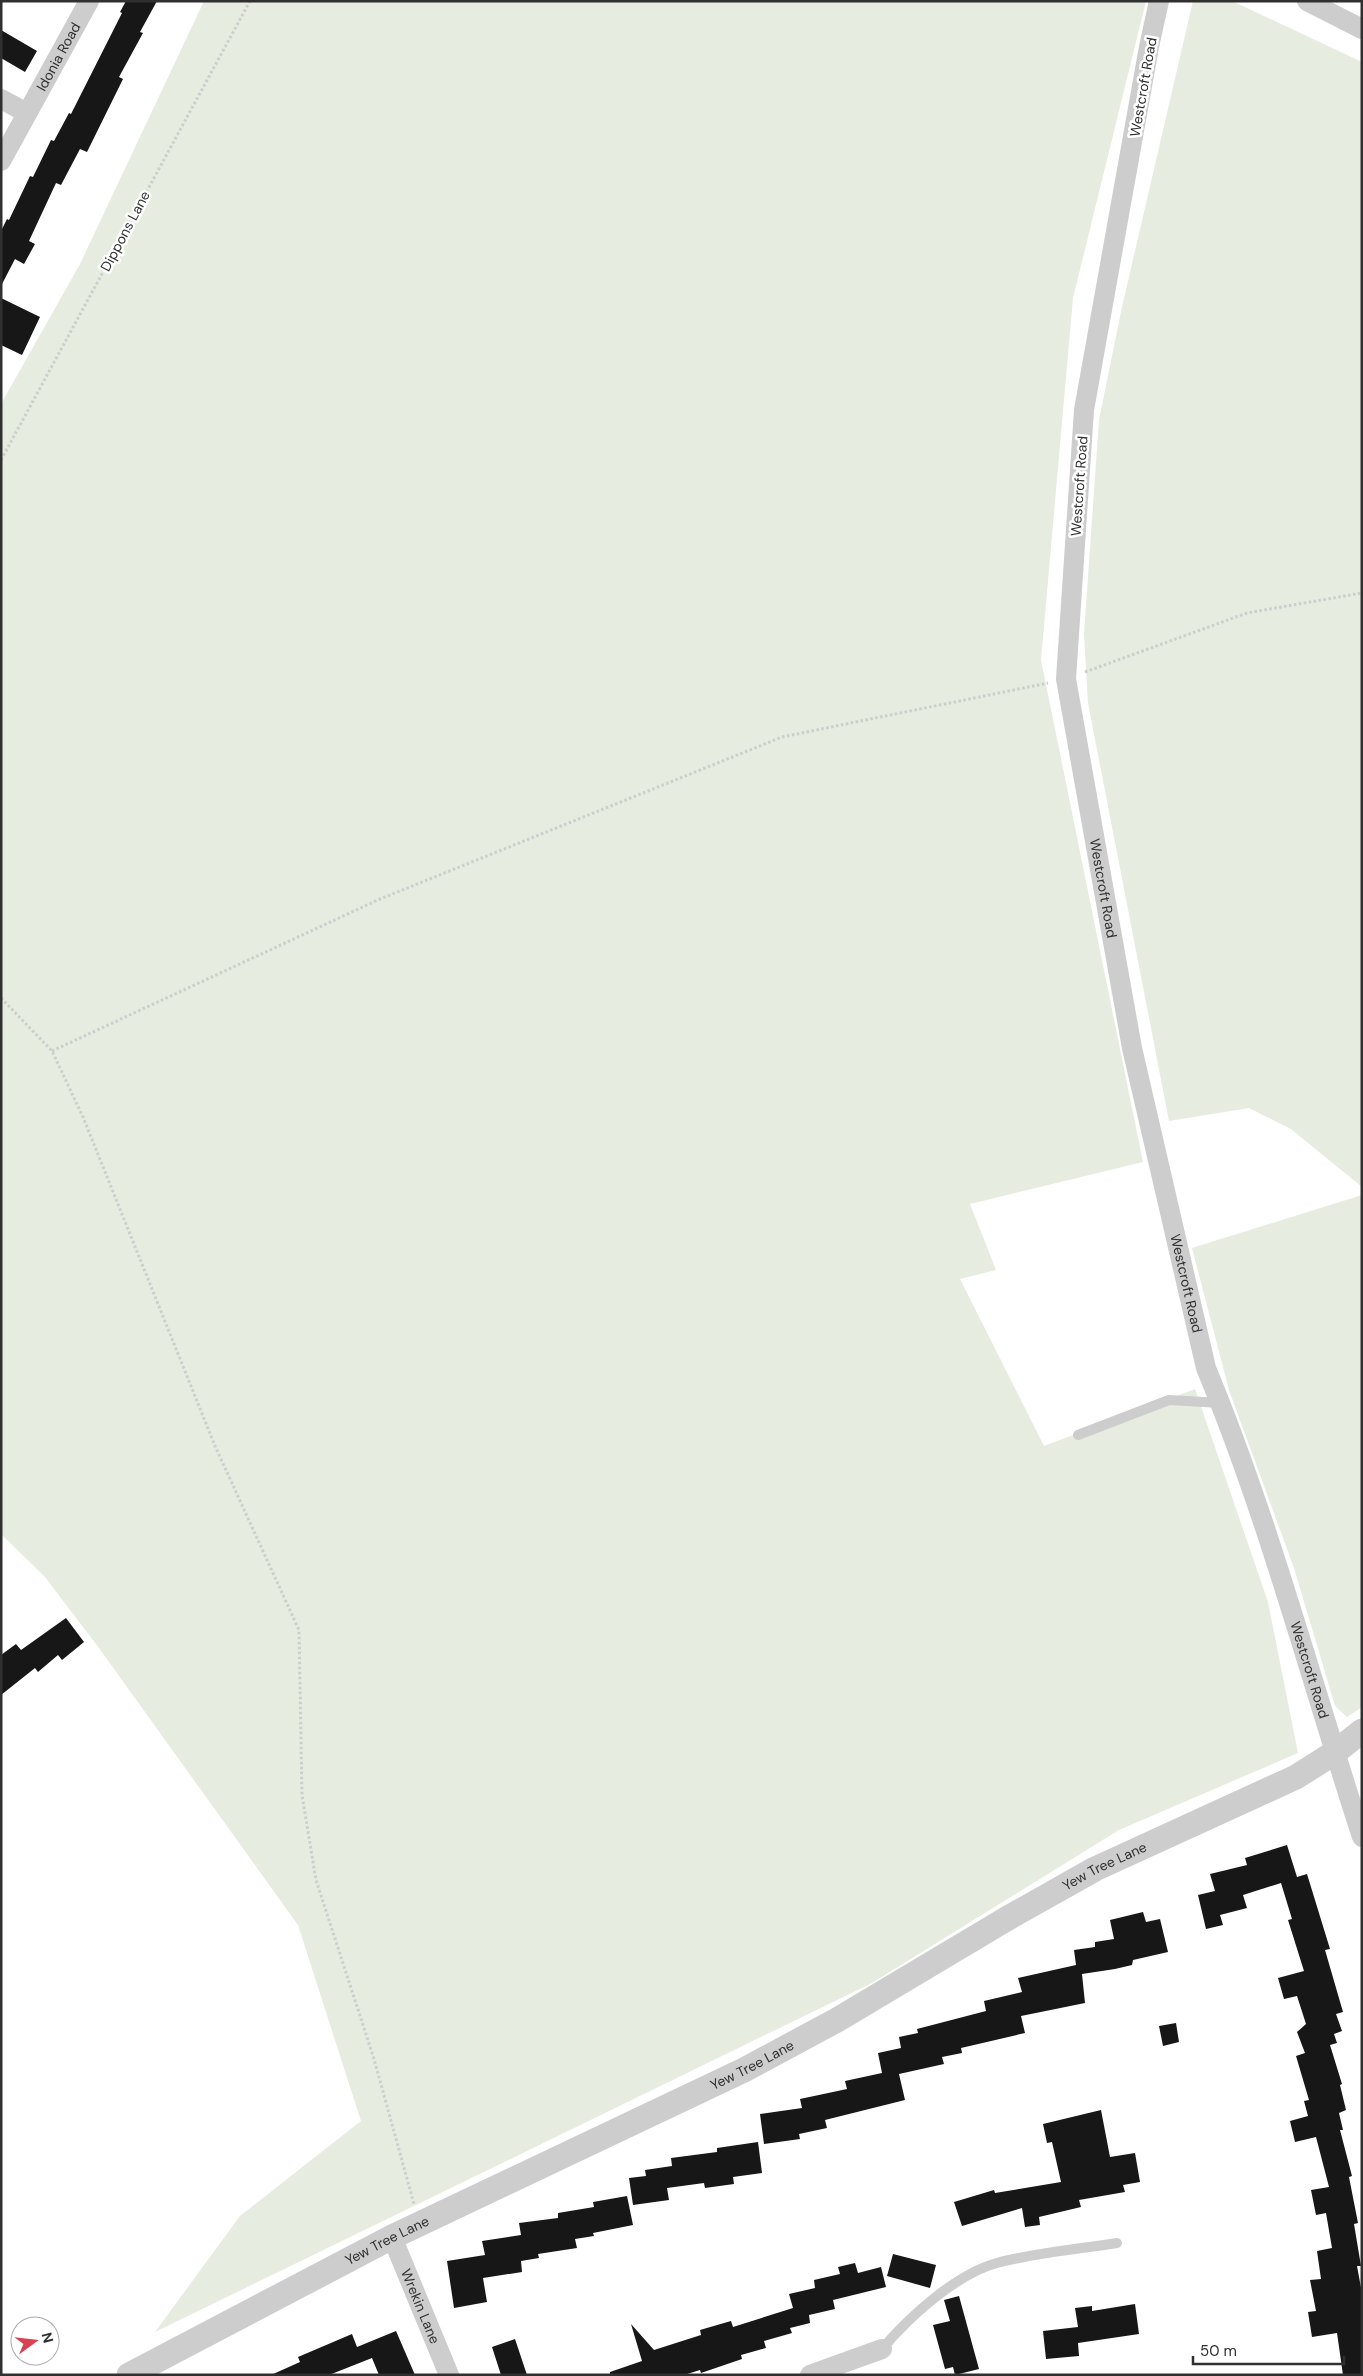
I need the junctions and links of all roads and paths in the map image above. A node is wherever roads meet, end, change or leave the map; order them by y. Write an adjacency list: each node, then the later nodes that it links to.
1 (89, 1): 7 (street, Idonia Road)
2 (250, 1): 9 (path, Dippons Lane)
3 (1159, 1): 11 (street, Westcroft Road)
4 (1307, 1): 5 (street)
5 (1362, 29)
6 (1, 100): 7 (street)
7 (27, 113): 8 (street, Idonia Road)
8 (1, 161)
9 (1, 460)
10 (1362, 593): 11 (path)
11 (1066, 679): 13 (path); 14 (street, Westcroft Road)
12 (1, 998): 13 (path)
13 (52, 1051): 19 (path)
14 (1220, 1403): 15 (lane); 17 (street, Westcroft Road)
15 (1078, 1435)
16 (1362, 1731): 17 (street, Yew Tree Lane)
17 (1334, 1753): 18 (street, Westcroft Road); 19 (street, Yew Tree Lane)
18 (1362, 1837)
19 (421, 2223): 20 (street, Yew Tree Lane)
20 (392, 2237): 23 (street, Yew Tree Lane); 24 (street, Wrekin Lane)
21 (1117, 2243): 22 (lane)
22 (882, 2349): 25 (street)
23 (129, 2375)
24 (448, 2375)
25 (810, 2375)

